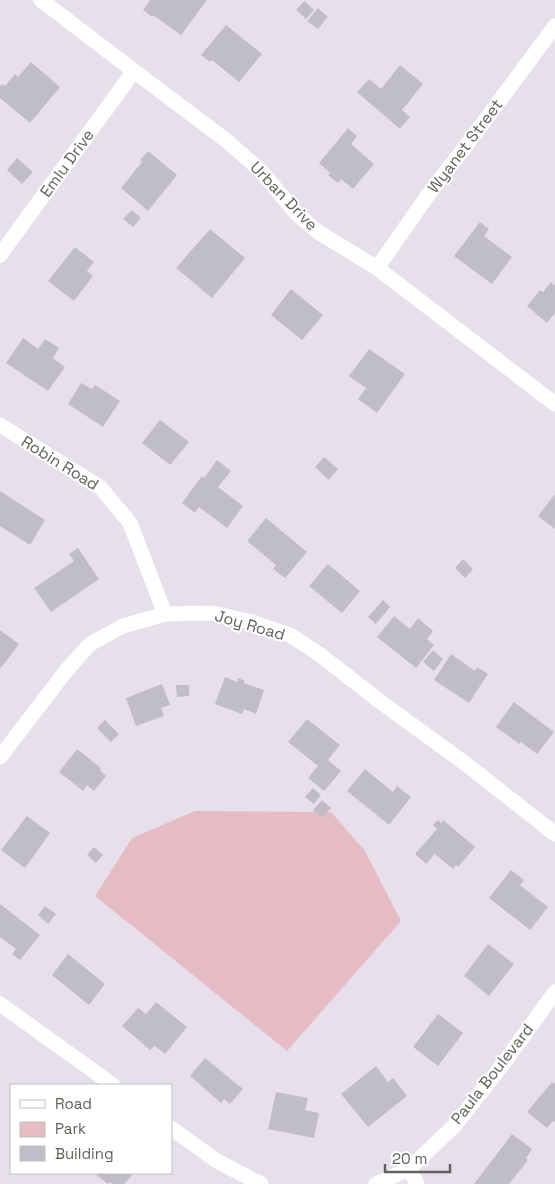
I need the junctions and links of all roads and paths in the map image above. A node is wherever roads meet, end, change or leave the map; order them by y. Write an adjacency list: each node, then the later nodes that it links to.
1 (41, 0): 3 (street, Urban Drive)
2 (555, 26): 5 (street, Wyanet Street)
3 (134, 71): 4 (street, Emlu Drive); 5 (street, Urban Drive)
4 (0, 255)
5 (377, 268): 6 (street, Urban Drive)
6 (555, 404)
7 (0, 425): 8 (street, Robin Road)
8 (165, 614): 9 (street, Joy Road); 10 (street, Joy Road)
9 (0, 757)
10 (555, 834)
11 (555, 992): 15 (street, Paula Boulevard)
12 (0, 1004): 13 (street)
13 (112, 1084)
14 (172, 1129): 16 (street)
15 (409, 1169): 17 (street, Paula Boulevard); 18 (street)
16 (261, 1184)
17 (376, 1184)
18 (417, 1184)

